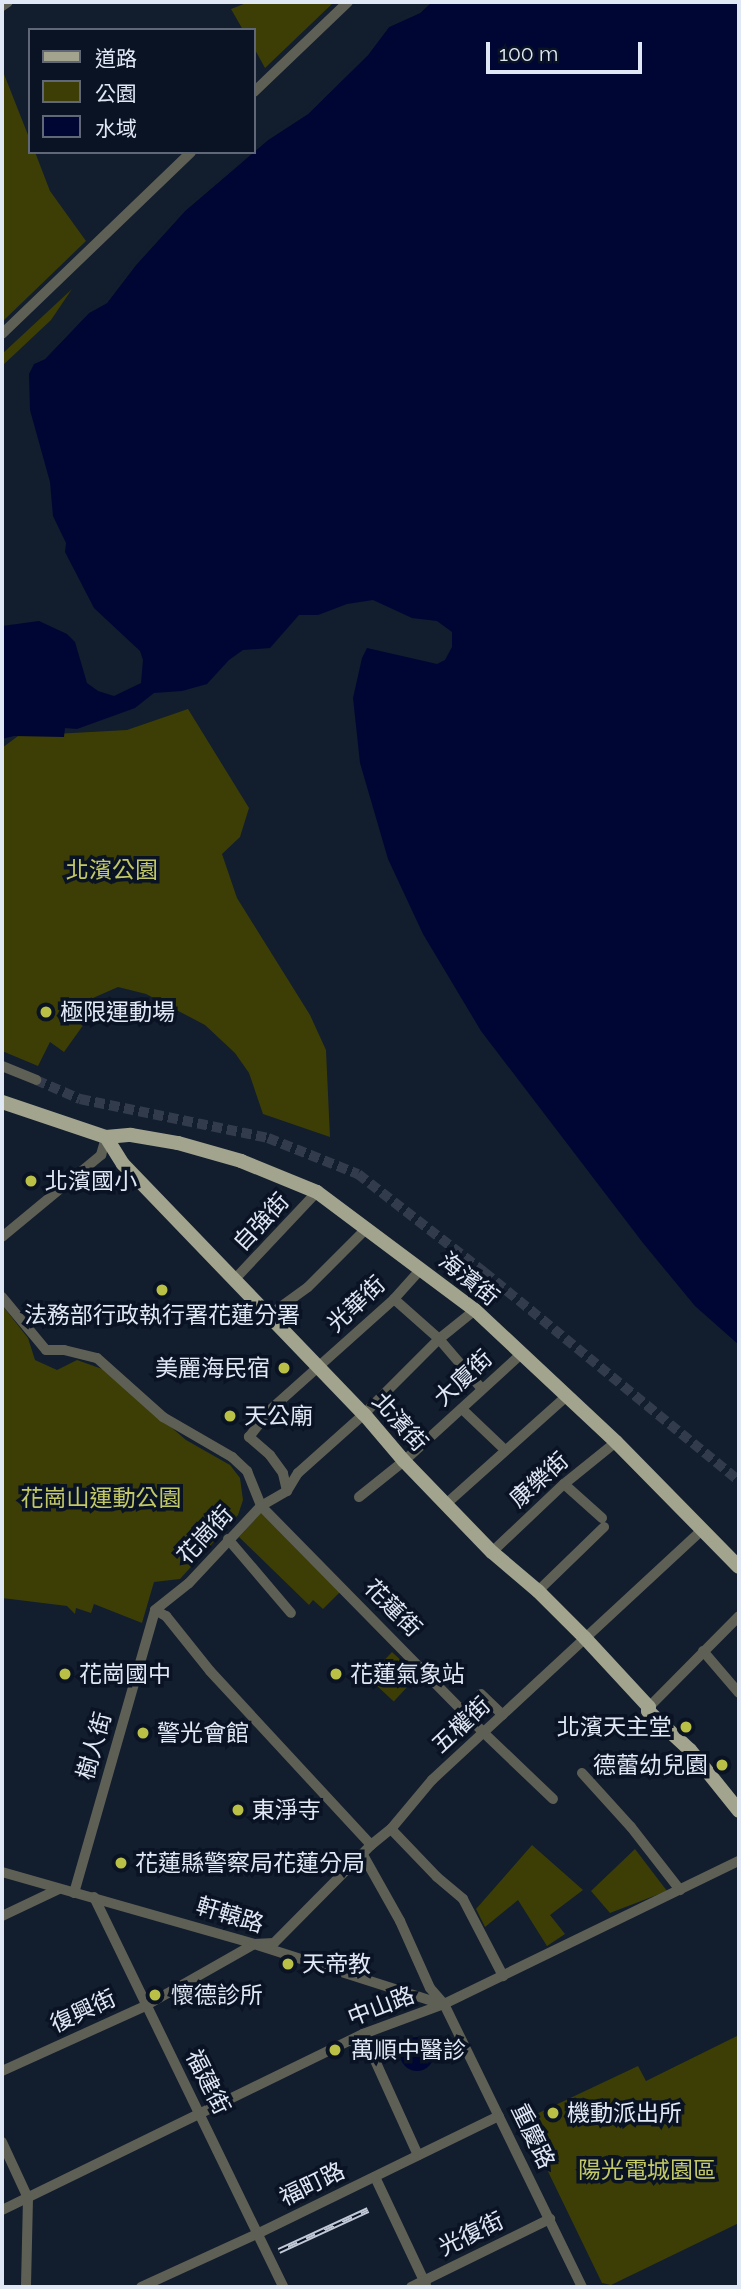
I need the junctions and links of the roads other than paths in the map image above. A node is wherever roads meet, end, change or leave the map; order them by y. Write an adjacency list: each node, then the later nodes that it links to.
1 (8, 2): 3 (street)
2 (348, 2): 4 (street)
3 (2, 6)
4 (256, 90)
5 (189, 154): 6 (street)
6 (2, 334)
7 (2, 1066): 8 (street)
8 (36, 1080)
9 (2, 1102): 10 (main road)
10 (106, 1137): 11 (main road, 海濱街); 13 (street); 15 (main road, 北濱街)
11 (317, 1192): 12 (main road, 海濱街); 15 (street, 自強街)
12 (367, 1228): 14 (main road, 海濱街); 19 (street)
13 (2, 1237)
14 (421, 1269): 17 (street, 光華街); 18 (main road, 海濱街)
15 (234, 1280): 19 (main road, 北濱街)
16 (2, 1297): 34 (street, 花崗街)
17 (394, 1299): 20 (street); 22 (street, 光華街)
18 (475, 1310): 20 (street); 21 (main road, 海濱街)
19 (268, 1315): 22 (main road, 北濱街)
20 (439, 1339): 23 (street); 26 (street)
21 (520, 1355): 23 (street, 大廈街); 24 (main road, 海濱街)
22 (317, 1368): 26 (main road, 北濱街); 31 (street, 光華街)
23 (481, 1388): 25 (street, 大廈街)
24 (567, 1396): 27 (main road, 海濱街); 28 (street)
25 (462, 1409): 28 (street); 29 (street, 大廈街)
26 (364, 1414): 29 (main road, 北濱街); 31 (street)
27 (616, 1442): 30 (street, 康樂街); 35 (main road, 海濱街)
28 (504, 1449): 33 (street)
29 (404, 1461): 32 (street, 大廈街); 33 (main road, 北濱街)
30 (564, 1484): 37 (street, 康樂街); 39 (street)
31 (287, 1491): 34 (street)
32 (359, 1497)
33 (446, 1504): 37 (main road, 北濱街)
34 (261, 1506): 36 (street, 花崗街); 49 (street, 花蓮街)
35 (702, 1531): 38 (main road, 海濱街); 43 (street, 五權街)
36 (228, 1539): 40 (street, 花崗街); 41 (street)
37 (492, 1552): 39 (main road, 北濱街)
38 (739, 1567)
39 (538, 1591): 43 (main road, 北濱街)
40 (155, 1610): 54 (street); 60 (street, 樹人街)
41 (290, 1613)
42 (739, 1616): 44 (street)
43 (585, 1638): 47 (main road, 北濱街); 48 (street, 五權街)
44 (703, 1651): 45 (street); 47 (street)
45 (739, 1693)
46 (481, 1694): 48 (street)
47 (649, 1707): 52 (main road, 北濱街)
48 (503, 1715): 49 (street, 五權街)
49 (485, 1734): 51 (street, 花蓮街); 53 (street, 五權街)
50 (582, 1773): 59 (street)
51 (554, 1799)
52 (739, 1811)
53 (391, 1829): 54 (street, 五權街); 64 (street)
54 (371, 1845): 55 (street, 五權街)
55 (363, 1855): 63 (street, 五權街); 65 (street)
56 (739, 1860): 59 (street, 中山路)
57 (2, 1872): 58 (street, 軒轅路)
58 (60, 1889): 60 (street, 軒轅路); 62 (street)
59 (680, 1890): 64 (street, 中山路)
60 (74, 1893): 61 (street, 軒轅路)
61 (94, 1897): 63 (street, 軒轅路); 66 (street, 福建街)
62 (2, 1916)
63 (254, 1944): 65 (street, 軒轅路); 66 (street, 復興街)
64 (503, 1976): 65 (street, 中山路)
65 (444, 2004): 67 (street, 中山路); 70 (street, 重慶路)
66 (145, 2006): 68 (street, 復興街); 69 (street, 福建街)
67 (363, 2034): 69 (street, 中山路); 72 (street)
68 (2, 2071)
69 (201, 2113): 74 (street, 中山路); 77 (street, 福建街)
70 (499, 2116): 72 (street, 福町路); 76 (street, 重慶路)
71 (2, 2142): 74 (street)
72 (418, 2155): 73 (street, 福町路)
73 (375, 2177): 77 (street, 福町路); 78 (street)
74 (28, 2198): 75 (street, 中山路); 79 (street)
75 (2, 2210)
76 (550, 2220): 78 (street, 光復街); 83 (street, 重慶路)
77 (257, 2234): 80 (street, 福町路); 81 (street, 福建街)
78 (425, 2284): 82 (street, 光復街)
79 (26, 2287)
80 (141, 2287)
81 (283, 2287)
82 (411, 2287)
83 (582, 2287)

